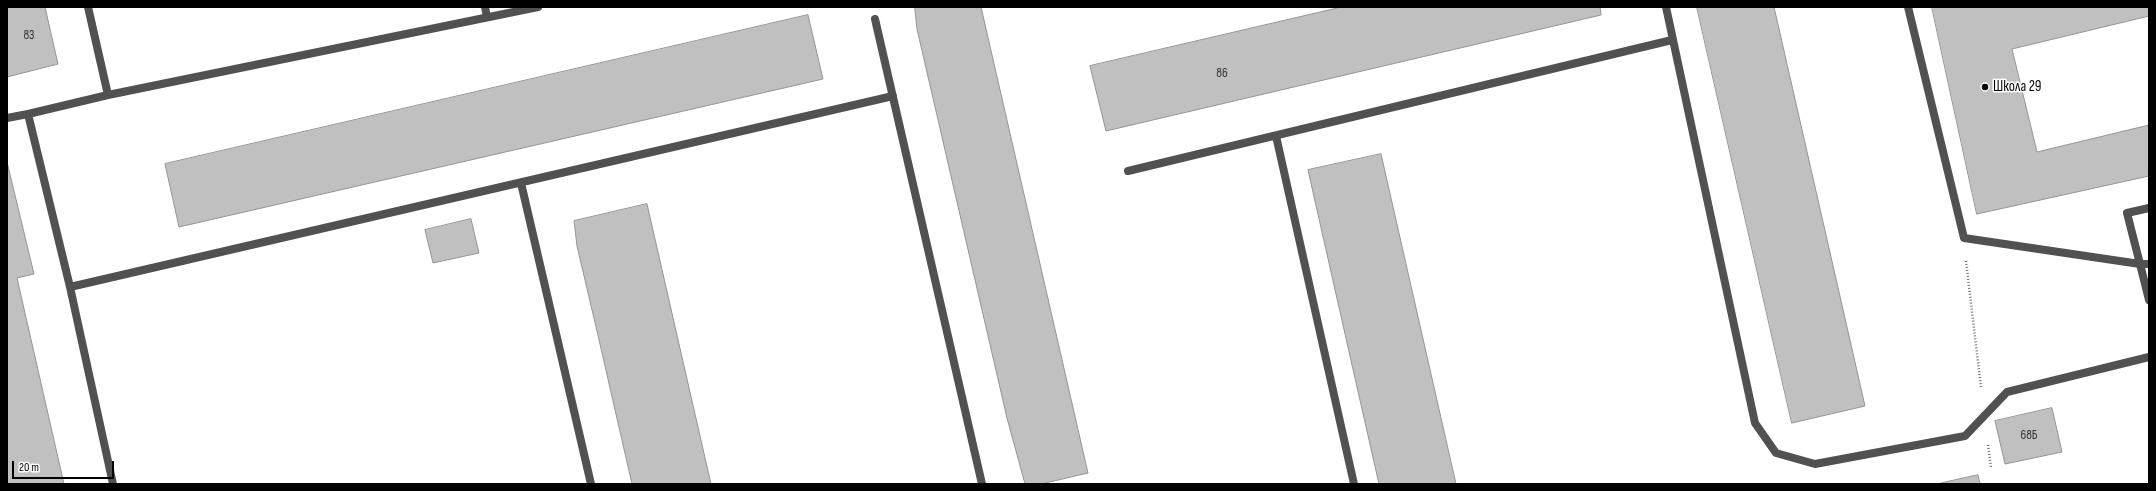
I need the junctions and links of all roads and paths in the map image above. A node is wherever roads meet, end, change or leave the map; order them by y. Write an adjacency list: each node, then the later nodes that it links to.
1 (88, 7): 9 (street)
2 (485, 7): 6 (street)
3 (538, 7): 6 (street)
4 (1666, 7): 8 (street)
5 (1908, 7): 17 (street)
6 (487, 17): 9 (street)
7 (875, 19): 10 (street)
8 (1672, 40): 13 (street); 23 (street)
9 (108, 95): 11 (street)
10 (892, 96): 15 (street); 27 (street)
11 (28, 114): 12 (street); 20 (street)
12 (7, 118)
13 (1276, 136): 14 (street); 28 (street)
14 (1128, 170)
15 (521, 183): 20 (street); 26 (street)
16 (2149, 208): 18 (street)
17 (1964, 238): 18 (street); 23 (path)
18 (2140, 264): 19 (street); 21 (street)
19 (2149, 264)
20 (70, 287): 25 (street)
21 (2149, 300)
22 (2149, 357): 23 (street)
23 (1985, 416): 24 (path)
24 (1991, 467)
25 (113, 484)
26 (591, 484)
27 (982, 484)
28 (1354, 484)

